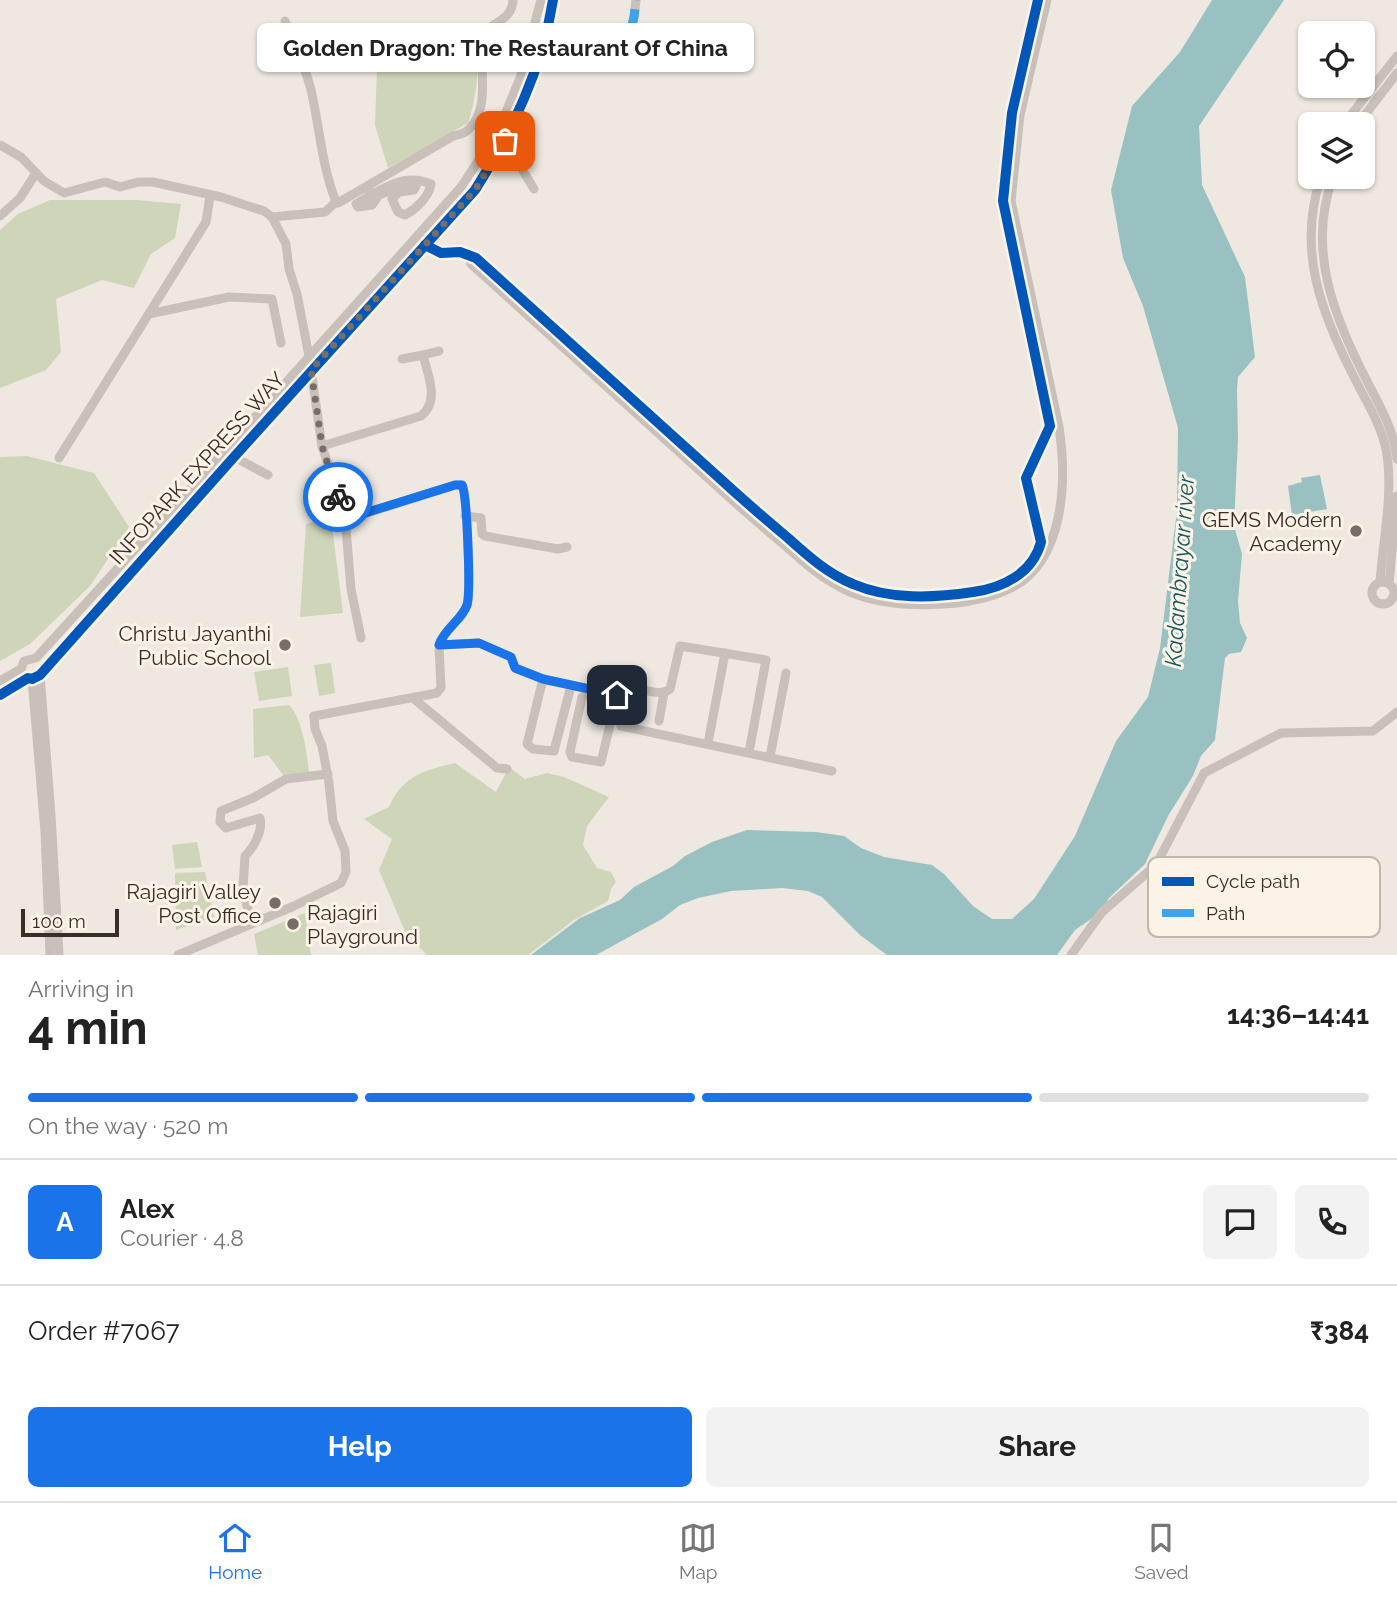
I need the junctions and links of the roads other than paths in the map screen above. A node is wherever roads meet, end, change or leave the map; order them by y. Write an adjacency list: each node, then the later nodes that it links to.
1 (513, 0): 19 (street)
2 (541, 0): 31 (street, INFOPARK EXPRESS WAY)
3 (553, 0): 13 (street, INFOPARK EXPRESS WAY)
4 (636, 0): 8 (street)
5 (1038, 0): 25 (street)
6 (1046, 0): 25 (street)
7 (285, 21): 21 (street)
8 (625, 53)
9 (1397, 56): 11 (street)
10 (1397, 73): 12 (street)
11 (1353, 112)
12 (1367, 112)
13 (505, 141): 16 (street); 24 (street, INFOPARK EXPRESS WAY)
14 (0, 145): 15 (street)
15 (36, 173): 20 (street); 22 (street)
16 (534, 189)
17 (1318, 189): 26 (street)
18 (1330, 189): 26 (street)
19 (369, 191): 19 (street); 21 (street)
20 (210, 196): 23 (street); 27 (street)
21 (335, 202): 23 (street)
22 (0, 216)
23 (272, 217): 31 (street)
24 (425, 245): 25 (street); 33 (street, INFOPARK EXPRESS WAY)
25 (468, 256)
26 (1320, 275): 37 (street); 39 (street)
27 (149, 314): 28 (street); 36 (street)
28 (281, 343)
29 (439, 351): 30 (street)
30 (423, 355): 32 (street); 34 (street)
31 (309, 356): 46 (street, INFOPARK EXPRESS WAY)
32 (402, 359)
33 (311, 370): 34 (street); 35 (street, INFOPARK EXPRESS WAY)
34 (322, 446): 40 (street)
35 (233, 457): 38 (street); 48 (street, INFOPARK EXPRESS WAY)
36 (59, 458)
37 (1397, 459)
38 (268, 475)
39 (1397, 496)
40 (345, 516): 41 (street); 43 (street)
41 (465, 516): 42 (street); 44 (street)
42 (566, 547)
43 (361, 638)
44 (439, 645): 49 (street); 55 (street)
45 (725, 653): 52 (street); 58 (street); 59 (street)
46 (36, 658): 48 (street); 50 (street, INFOPARK EXPRESS WAY)
47 (786, 673): 60 (street)
48 (38, 675): 53 (street, INFOPARK EXPRESS WAY); 67 (street); 68 (street)
49 (543, 679): 51 (street); 51 (street)
50 (0, 681)
51 (571, 686): 54 (street)
52 (664, 693): 54 (street); 57 (street)
53 (0, 695)
54 (619, 697): 54 (street); 60 (street)
55 (413, 698): 61 (street); 63 (street)
56 (1397, 712): 64 (street)
57 (659, 721)
58 (709, 738)
59 (750, 747)
60 (770, 757): 62 (street)
61 (507, 769)
62 (832, 771)
63 (328, 774): 66 (street); 66 (street)
64 (1160, 857)
65 (1148, 872): 70 (street)
66 (251, 923): 69 (street)
67 (50, 955)
68 (59, 955)
69 (178, 955)
70 (1071, 955)

